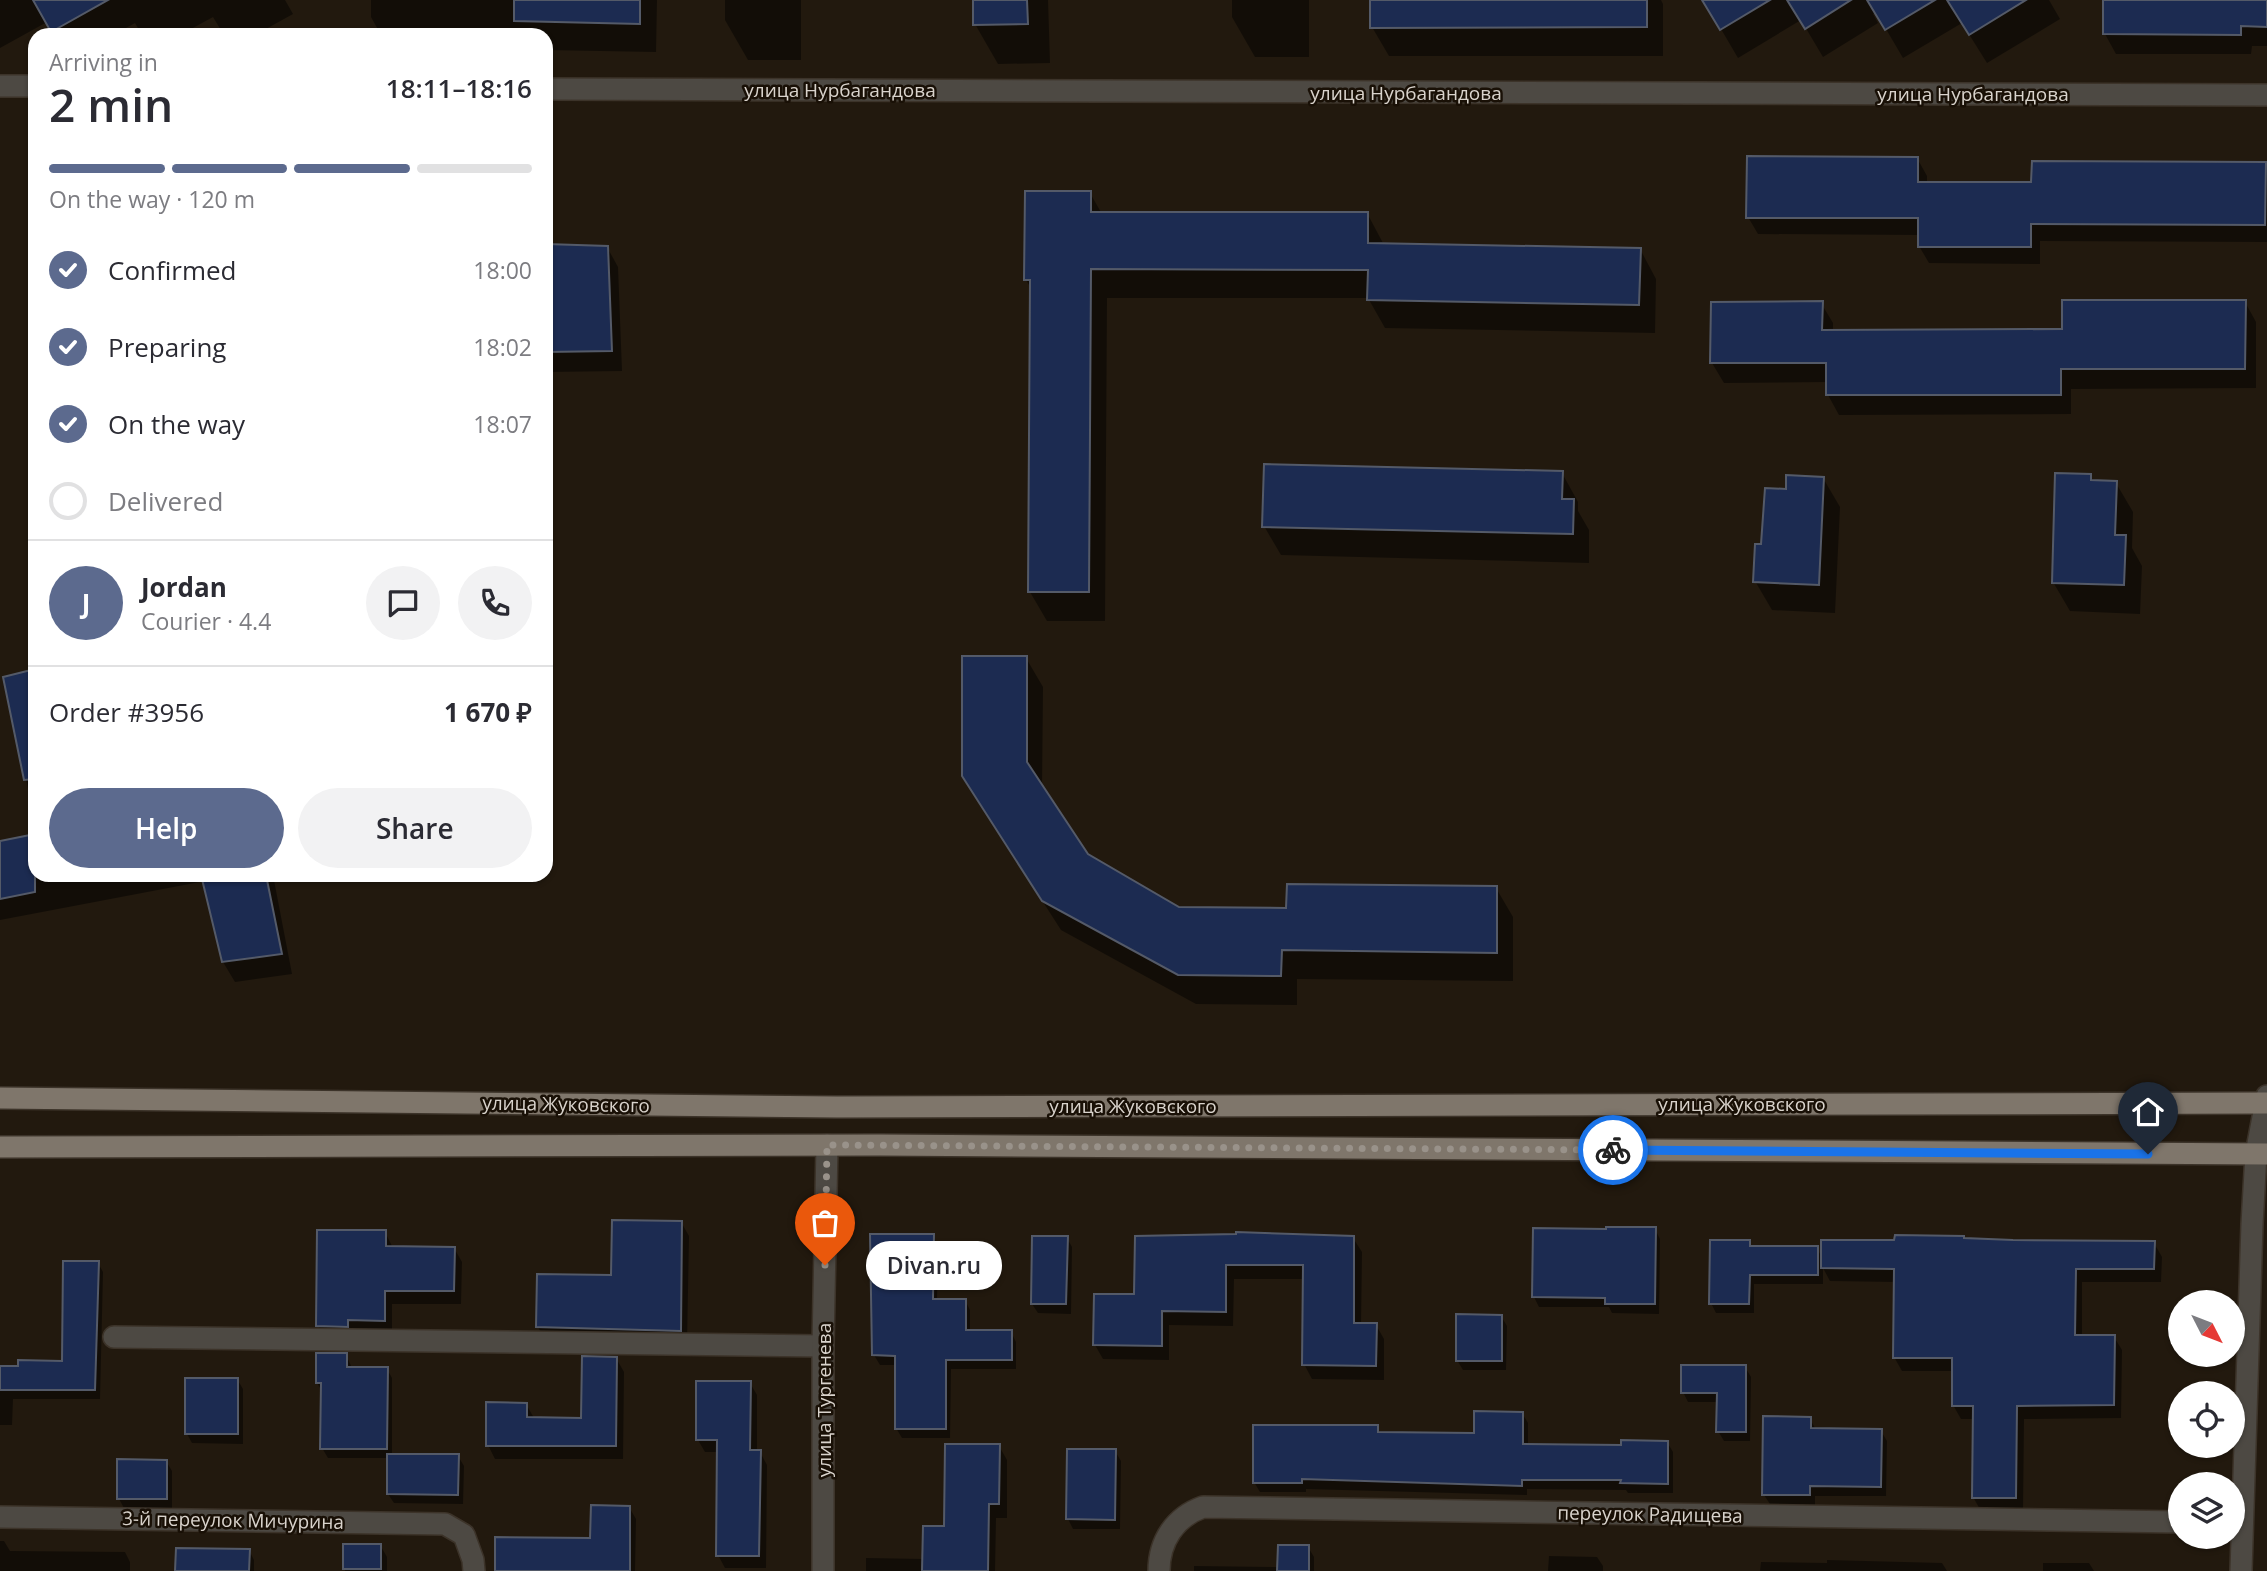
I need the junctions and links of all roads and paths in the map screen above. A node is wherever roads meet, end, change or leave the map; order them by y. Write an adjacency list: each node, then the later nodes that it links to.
1 (0, 86): 2 (street)
2 (28, 86)
3 (553, 89): 4 (street, улица Нурбагандова)
4 (2267, 95)
5 (2267, 1096): 7 (street)
6 (0, 1098): 7 (main road, улица Жуковского)
7 (2267, 1103): 10 (street)
8 (827, 1145): 9 (main road); 10 (main road); 12 (street, улица Тургенева)
9 (0, 1147)
10 (2261, 1154): 13 (street)
11 (114, 1337): 12 (street)
12 (823, 1346): 18 (street, улица Тургенева)
13 (2240, 1472)
14 (0, 1517): 17 (street, 3-й переулок Мичурина)
15 (2168, 1521): 19 (street, переулок Радищева)
16 (2239, 1549): 20 (street)
17 (474, 1571)
18 (823, 1571)
19 (1159, 1571)
20 (2241, 1571)

